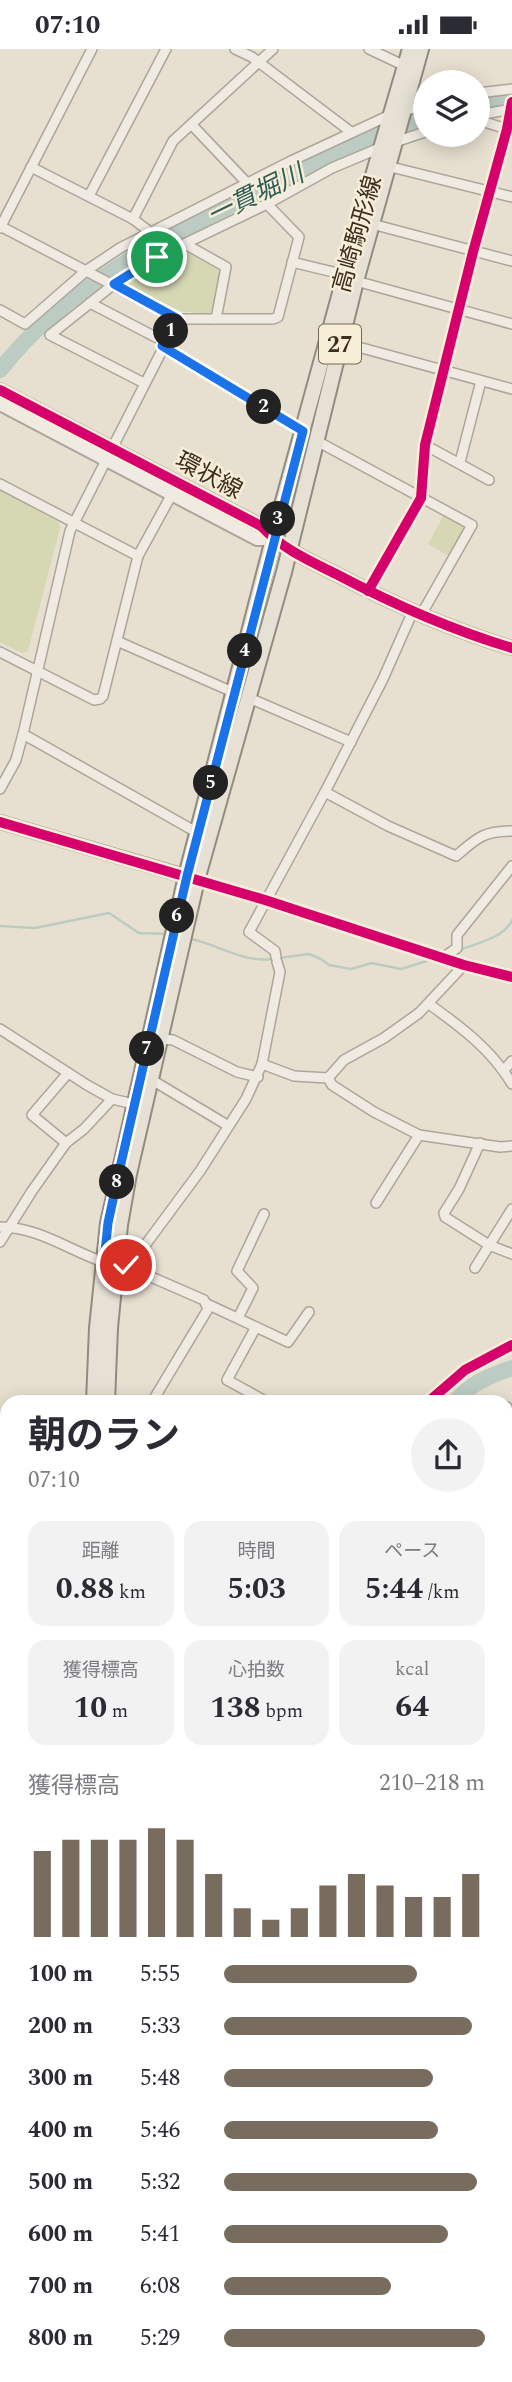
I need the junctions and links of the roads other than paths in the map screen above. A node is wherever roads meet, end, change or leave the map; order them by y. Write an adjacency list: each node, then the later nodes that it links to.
1 (92, 49): 24 (street)
2 (166, 49): 27 (street)
3 (235, 49): 8 (street)
4 (273, 49): 8 (street)
5 (369, 49): 9 (street)
6 (410, 49): 9 (main road, 高崎駒形線 / 27)
7 (421, 49): 16 (main road, 高崎駒形線 / 27)
8 (258, 62): 18 (street); 20 (street)
9 (405, 67): 16 (main road, 高崎駒形線 / 27)
10 (512, 89): 11 (street)
11 (490, 92)
12 (512, 102): 14 (street)
13 (413, 109): 16 (street)
14 (512, 109): 15 (street); 19 (street)
15 (490, 113)
16 (396, 114): 20 (street); 22 (main road, 高崎駒形線 / 27)
17 (490, 124): 19 (street)
18 (192, 125): 25 (street); 30 (street)
19 (510, 130): 26 (street)
20 (351, 132): 25 (street)
21 (413, 136): 22 (street)
22 (389, 143): 23 (main road, 高崎駒形線 / 27); 29 (street); 31 (main road, 高崎駒形線 / 27)
23 (387, 166): 26 (street); 31 (main road, 高崎駒形線 / 27)
24 (31, 167): 27 (street); 32 (street)
25 (247, 183): 33 (street)
26 (491, 191): 28 (street); 35 (street)
27 (89, 196): 30 (street)
28 (512, 197)
29 (267, 204): 34 (street); 37 (street)
30 (133, 219): 33 (street)
31 (365, 222): 35 (street); 39 (main road, 高崎駒形線 / 27)
32 (0, 227): 38 (street)
33 (150, 232): 38 (street)
34 (185, 244): 40 (street); 45 (street)
35 (473, 252): 36 (street); 43 (street)
36 (512, 261)
37 (292, 263): 39 (street); 45 (street)
38 (87, 271): 40 (street); 42 (street)
39 (351, 278): 43 (street); 47 (main road, 高崎駒形線 / 27); 55 (main road, 高崎駒形線 / 27)
40 (114, 284): 41 (street); 44 (street)
41 (90, 303): 48 (street); 51 (street)
42 (0, 310)
43 (459, 310): 46 (street); 49 (street)
44 (178, 319): 45 (street); 48 (street)
45 (216, 319)
46 (512, 324)
47 (340, 342): 49 (street); 55 (main road, 高崎駒形線 / 27)
48 (164, 344): 51 (street); 55 (street)
49 (443, 370): 50 (street); 56 (street)
50 (481, 381): 52 (street); 58 (street)
51 (144, 383): 57 (street)
52 (512, 389)
53 (0, 390): 57 (street, 環状線)
54 (0, 404): 57 (street, 環状線)
55 (309, 435): 62 (street); 64 (main road, 高崎駒形線 / 27); 65 (main road, 高崎駒形線 / 27)
56 (425, 445): 58 (street); 62 (street)
57 (108, 453): 61 (street, 環状線); 63 (street); 64 (street, 環状線)
58 (460, 462): 59 (street)
59 (489, 480)
60 (0, 484): 63 (street)
61 (172, 494): 64 (street, 環状線); 66 (street)
62 (421, 498): 67 (street); 68 (street)
63 (74, 523): 66 (street); 72 (street)
64 (273, 539): 65 (street, 環状線); 73 (main road, 高崎駒形線 / 27)
65 (289, 549): 67 (street, 環状線); 74 (main road, 高崎駒形線 / 27)
66 (138, 556): 69 (street)
67 (368, 591): 68 (street, 環状線)
68 (417, 613): 70 (street, 環状線); 76 (street)
69 (117, 641): 72 (street); 73 (street)
70 (511, 645)
71 (0, 652): 72 (street)
72 (36, 670): 75 (street)
73 (234, 693): 81 (main road, 高崎駒形線 / 27)
74 (249, 698): 76 (street); 83 (main road, 高崎駒形線 / 27)
75 (23, 734): 77 (street); 81 (street)
76 (351, 742): 78 (street)
77 (0, 789)
78 (325, 792): 80 (street); 84 (street)
79 (0, 823): 83 (street)
80 (512, 831)
81 (198, 833): 83 (main road, 高崎駒形線 / 27)
82 (512, 866): 85 (street)
83 (192, 878): 84 (street); 90 (main road, 高崎駒形線 / 27); 100 (main road, 高崎駒形線 / 27)
84 (265, 900): 85 (street); 92 (street)
85 (444, 957): 86 (street)
86 (464, 965): 87 (street); 88 (street)
87 (512, 977)
88 (429, 1005): 93 (street); 96 (street)
89 (0, 1029): 94 (street)
90 (162, 1039): 95 (street); 97 (main road, 高崎駒形線 / 27)
91 (512, 1061): 93 (street)
92 (262, 1064): 95 (street); 96 (street)
93 (504, 1070): 98 (street)
94 (68, 1073): 99 (street); 103 (street)
95 (258, 1077): 101 (street)
96 (328, 1078): 102 (street)
97 (152, 1080): 101 (street); 114 (main road, 高崎駒形線 / 27)
98 (512, 1084)
99 (112, 1099): 100 (street); 103 (street)
100 (134, 1104): 114 (main road, 高崎駒形線 / 27)
101 (228, 1125): 114 (street)
102 (419, 1135): 104 (street); 106 (street)
103 (66, 1143): 110 (street)
104 (480, 1143): 105 (street); 112 (street)
105 (512, 1146)
106 (376, 1203)
107 (512, 1209): 112 (street)
108 (264, 1214): 118 (street)
109 (0, 1227): 110 (street)
110 (11, 1227): 111 (street); 114 (street)
111 (0, 1242)
112 (489, 1245): 113 (street); 115 (street)
113 (512, 1254)
114 (116, 1265): 116 (street); 120 (main road, 高崎駒形線 / 27); 121 (main road, 高崎駒形線 / 27)
115 (475, 1268)
116 (207, 1304): 118 (street); 122 (street)
117 (309, 1312): 119 (street)
118 (238, 1318): 119 (street)
119 (256, 1327): 123 (street)
120 (94, 1395)
121 (107, 1395)
122 (156, 1395)
123 (254, 1395)

